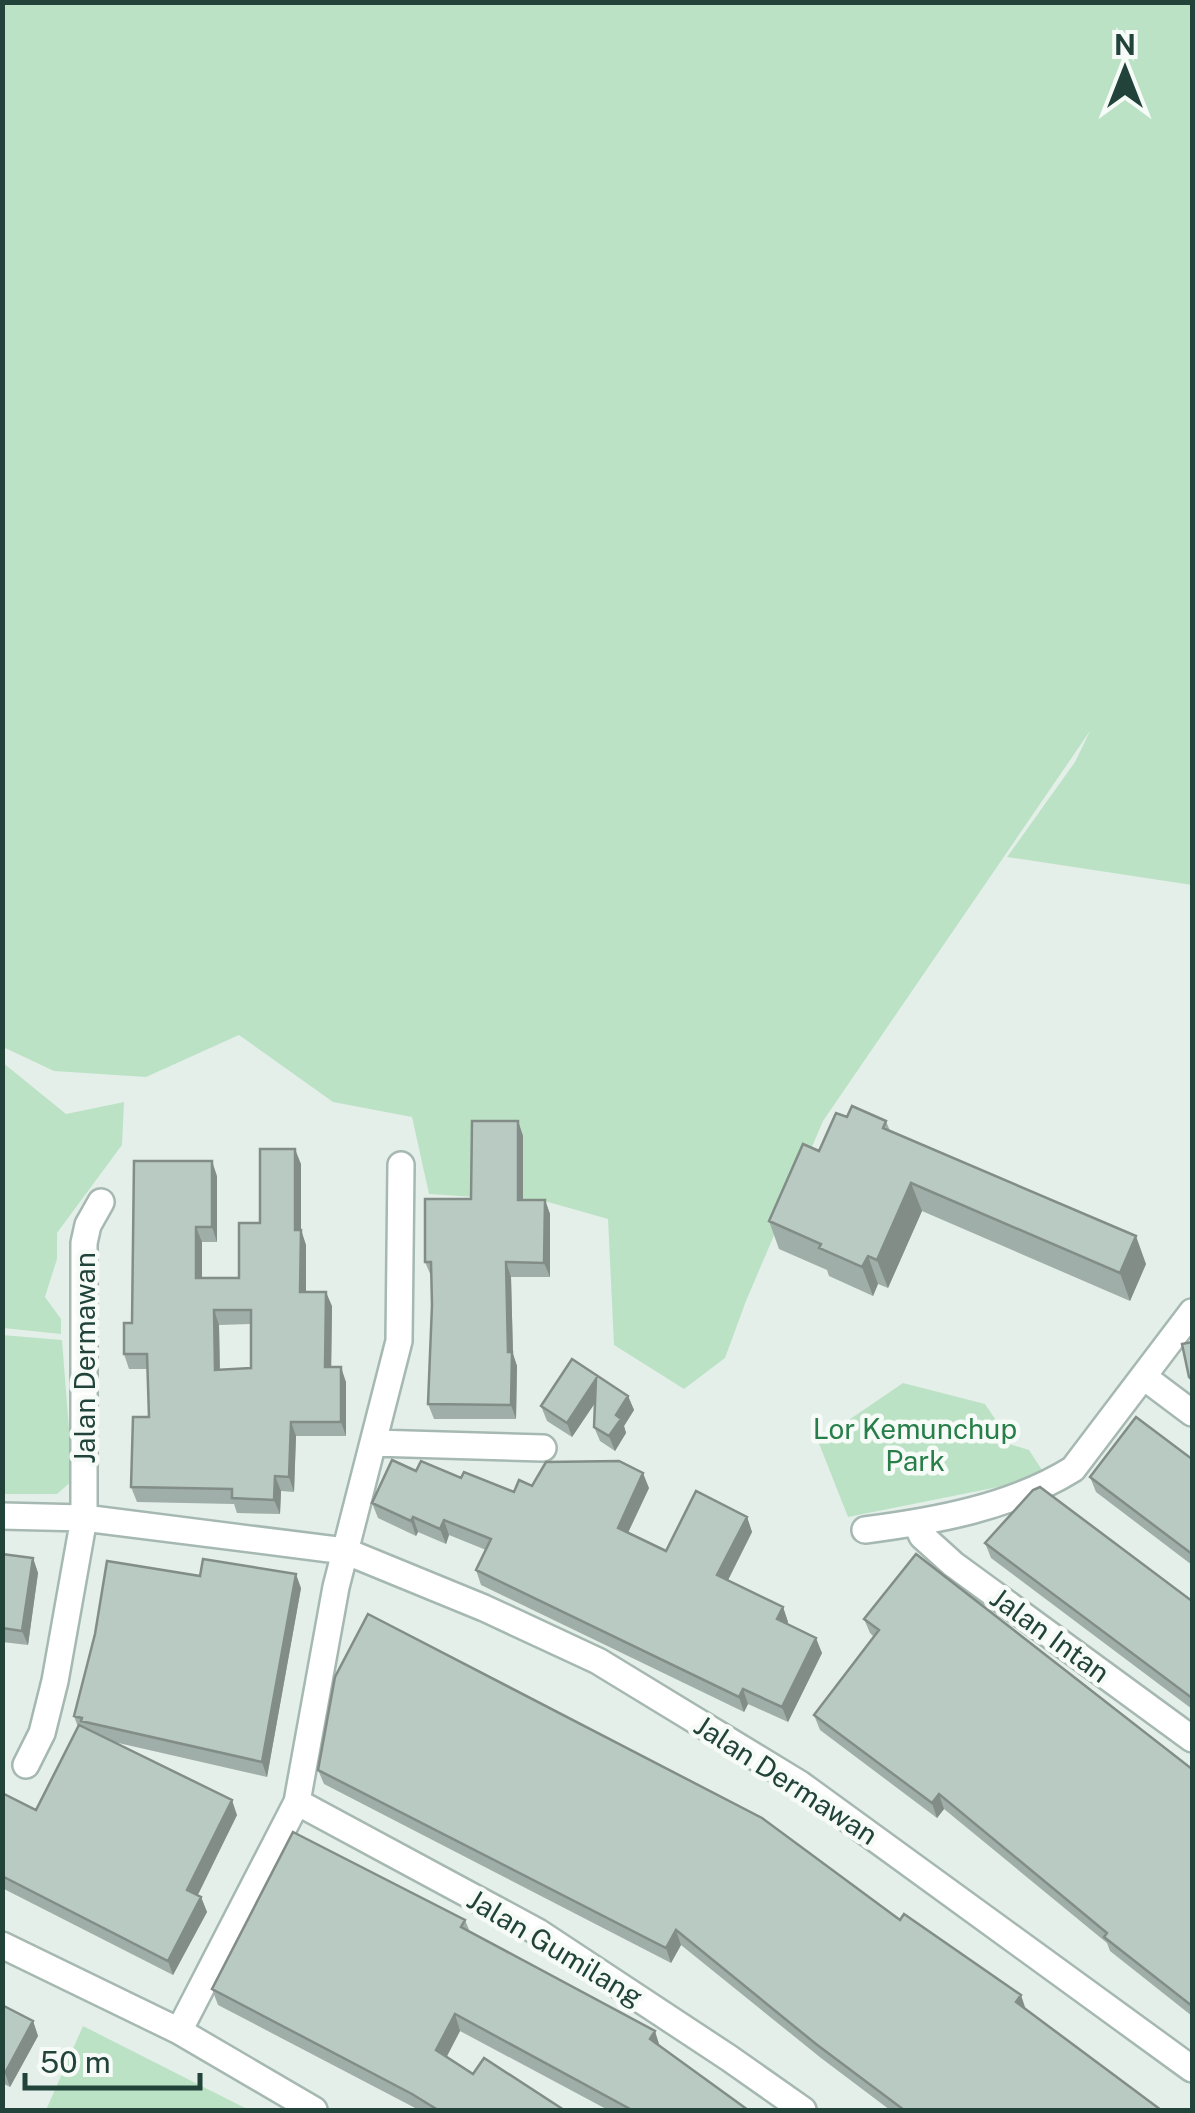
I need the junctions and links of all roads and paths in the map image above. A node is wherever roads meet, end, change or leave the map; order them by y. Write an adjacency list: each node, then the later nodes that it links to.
1 (401, 1165): 6 (street)
2 (101, 1202): 9 (street, Jalan Dermawan)
3 (1187, 1319): 4 (street)
4 (1144, 1377): 5 (street); 10 (street)
5 (1192, 1413)
6 (374, 1443): 7 (street); 12 (street)
7 (543, 1448)
8 (2, 1516): 9 (street, Jalan Dermawan)
9 (84, 1518): 12 (street, Jalan Dermawan); 14 (street, Jalan Dermawan)
10 (916, 1523): 11 (street); 13 (street, Jalan Intan)
11 (864, 1530)
12 (345, 1551): 15 (street); 18 (street, Jalan Dermawan)
13 (1192, 1739)
14 (26, 1765)
15 (298, 1802): 17 (street); 20 (street, Jalan Gumilang)
16 (2, 1945): 17 (street)
17 (178, 2031): 19 (street)
18 (1192, 2069)
19 (314, 2110)
20 (803, 2110)

